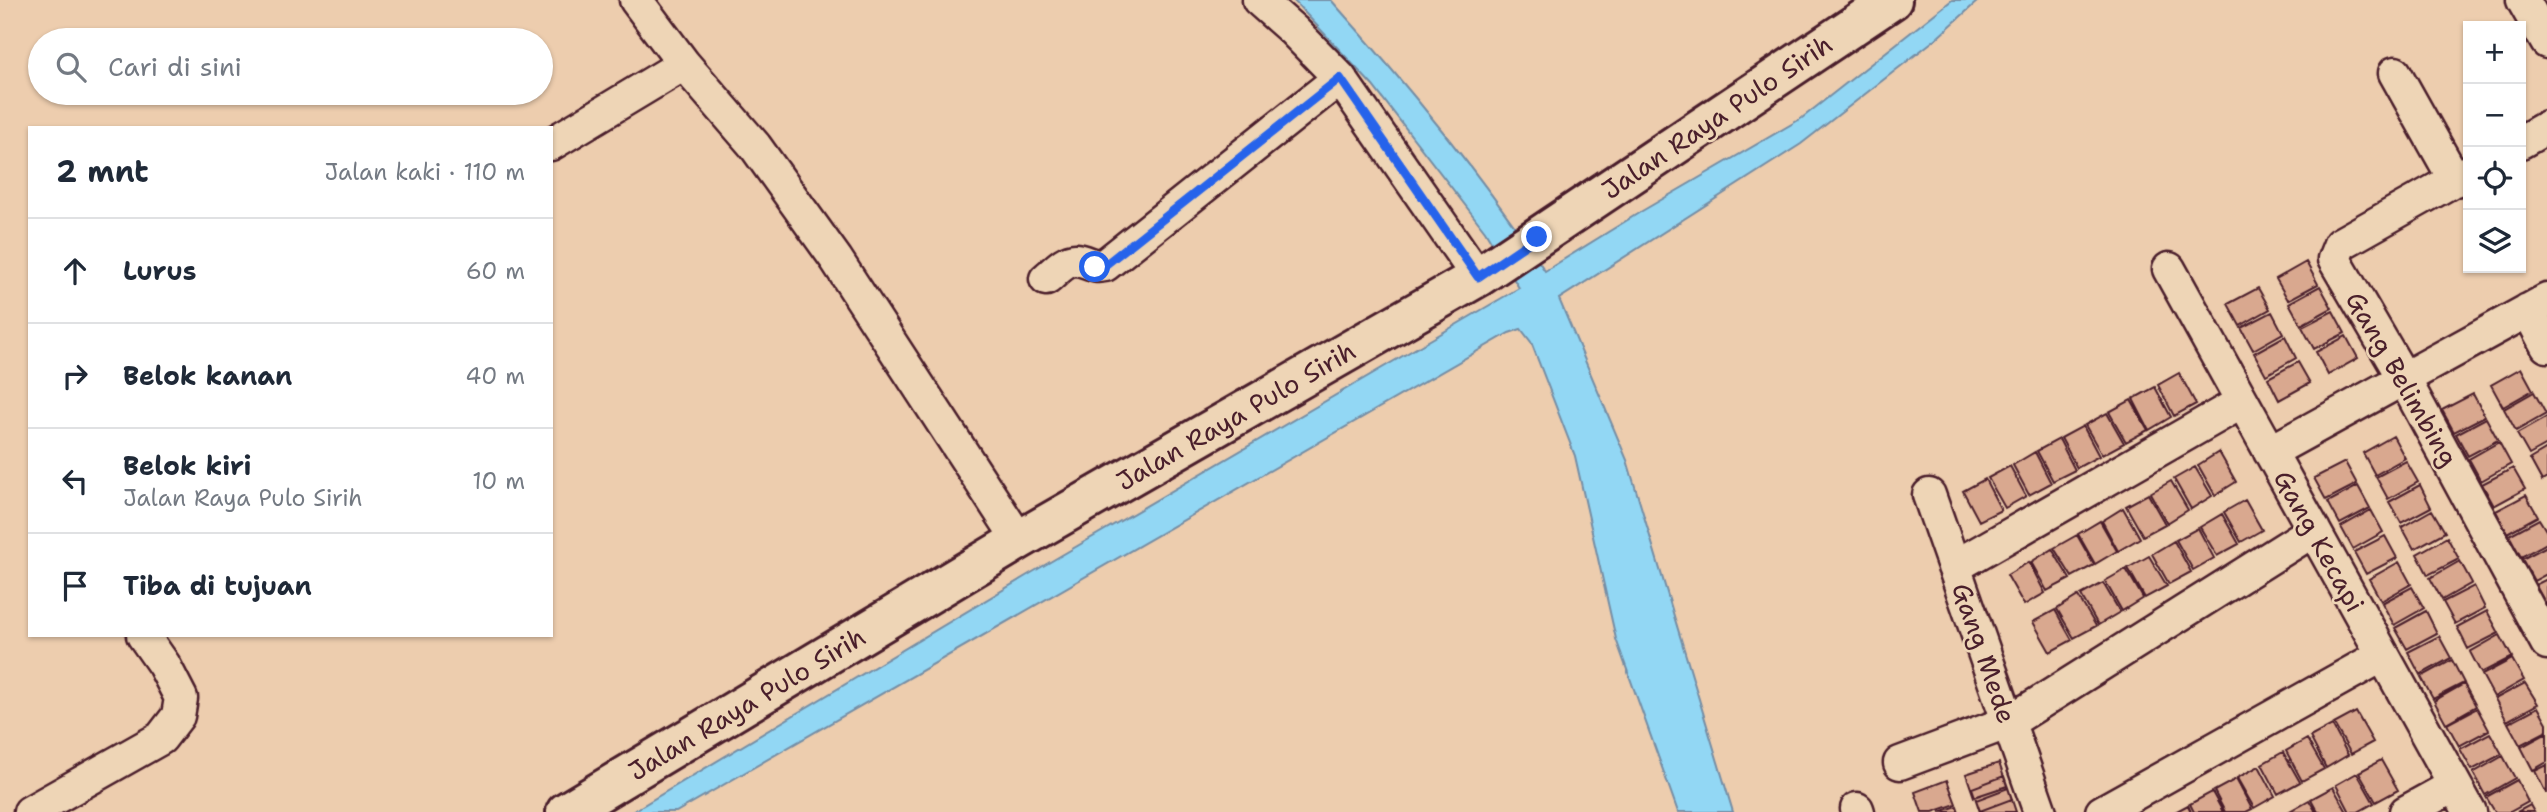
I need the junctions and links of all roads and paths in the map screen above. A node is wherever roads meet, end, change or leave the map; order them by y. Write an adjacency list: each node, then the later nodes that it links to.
1 (636, 0): 6 (street)
2 (1258, 0): 8 (street)
3 (1892, 0): 14 (street, Jalan Raya Pulo Sirih)
4 (2523, 0): 5 (street)
5 (2547, 42)
6 (684, 64): 11 (street); 23 (street)
7 (2395, 73): 12 (street)
8 (1340, 78): 14 (street); 15 (street)
9 (2547, 127): 10 (street)
10 (2526, 139)
11 (553, 143)
12 (2462, 176): 18 (street, Gang Belimbing)
13 (2169, 269): 19 (street, Gang Kecapi)
14 (1487, 271): 23 (street, Jalan Raya Pulo Sirih)
15 (1046, 279)
16 (2537, 305): 17 (street); 18 (street)
17 (2547, 346)
18 (2404, 379): 20 (street); 26 (street, Gang Belimbing)
19 (2242, 402): 20 (street, Gang Kecapi); 24 (street)
20 (2270, 452): 22 (street, Gang Kecapi)
21 (1929, 495): 24 (street, Gang Mede)
22 (2314, 530): 27 (street, Gang Kecapi); 28 (street)
23 (1019, 540): 32 (street, Jalan Raya Pulo Sirih)
24 (1954, 567): 28 (street, Gang Mede)
25 (144, 637): 31 (street)
26 (2547, 643)
27 (2382, 655): 30 (street, Gang Kecapi); 34 (street)
28 (2009, 722): 29 (street); 33 (street, Gang Mede)
29 (1900, 763)
30 (2455, 785): 35 (street); 36 (street, Gang Kecapi)
31 (30, 812)
32 (566, 812)
33 (2040, 812)
34 (2102, 812)
35 (2406, 812)
36 (2470, 812)

